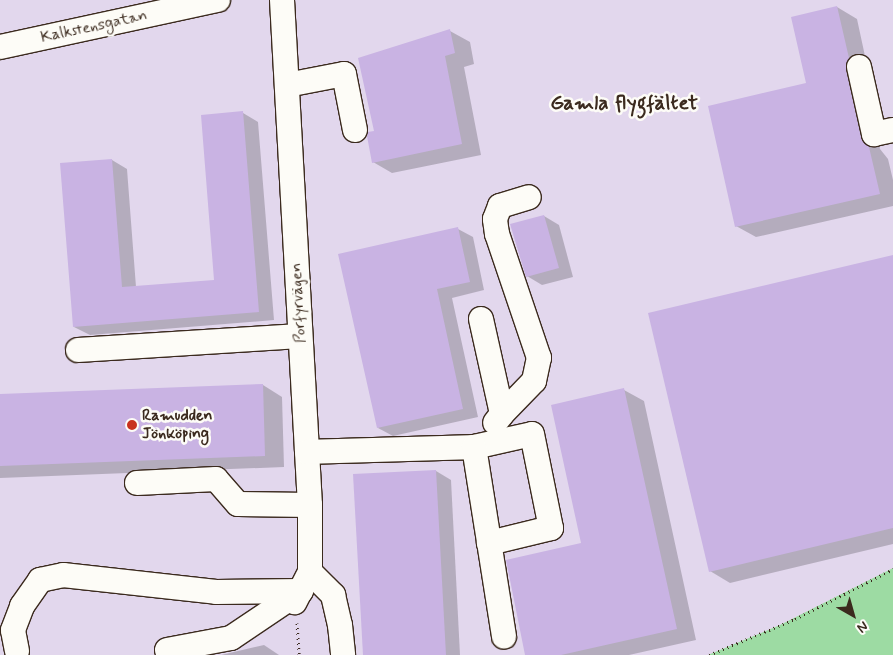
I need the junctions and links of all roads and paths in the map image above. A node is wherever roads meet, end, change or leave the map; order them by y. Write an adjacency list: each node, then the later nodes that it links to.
1 (218, 0): 3 (street, Kalkstensgatan)
2 (282, 0): 5 (street, Porfyrvägen)
3 (0, 47)
4 (859, 67): 7 (street)
5 (287, 85): 6 (street); 10 (street, Porfyrvägen)
6 (355, 130)
7 (893, 130)
8 (530, 197): 12 (street)
9 (481, 319): 12 (street)
10 (300, 336): 11 (street); 14 (street, Porfyrvägen)
11 (78, 350)
12 (502, 414): 13 (street)
13 (474, 447): 14 (street); 17 (street); 17 (street)
14 (307, 452): 16 (street, Porfyrvägen)
15 (137, 483): 16 (street)
16 (310, 504): 19 (street, Porfyrvägen)
17 (489, 543): 20 (street)
18 (893, 569): 25 (path)
19 (302, 588): 21 (street); 22 (street); 23 (path); 24 (street)
20 (504, 637)
21 (167, 650)
22 (17, 651)
23 (299, 655)
24 (343, 655)
25 (708, 655)

